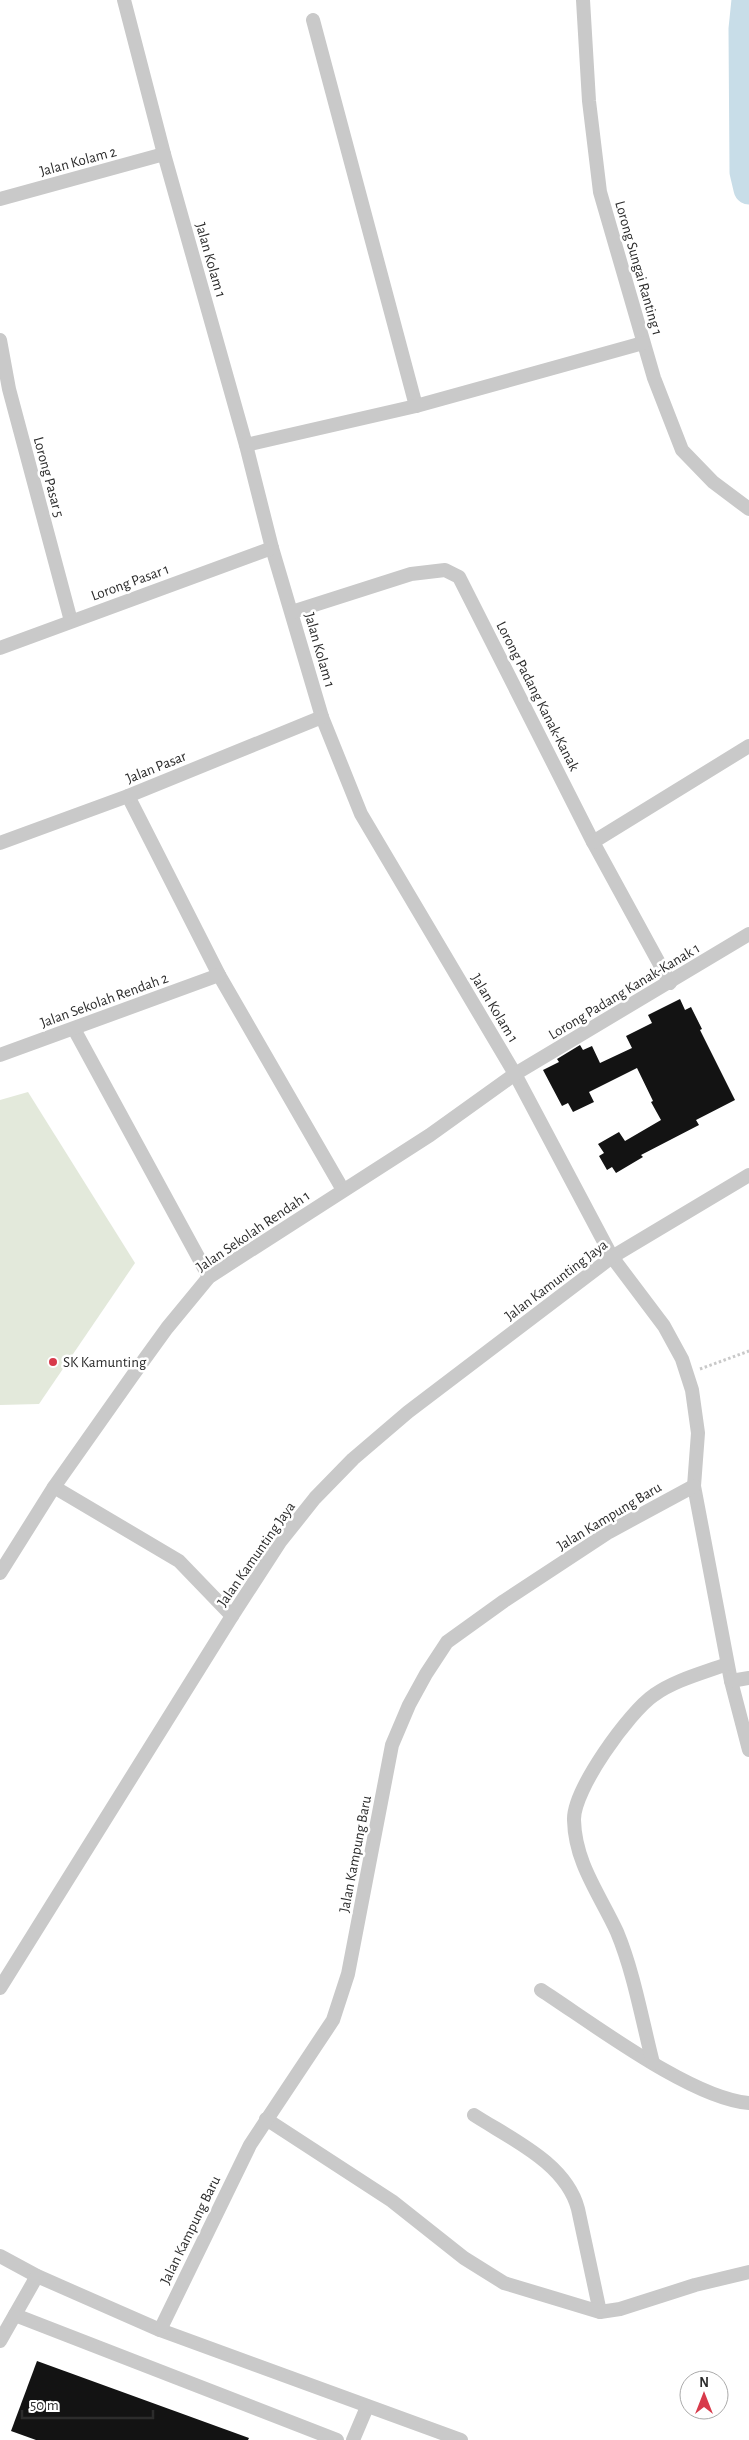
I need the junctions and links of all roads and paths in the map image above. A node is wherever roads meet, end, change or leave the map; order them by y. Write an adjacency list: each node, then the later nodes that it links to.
1 (124, 0): 4 (street, Jalan Kolam 1)
2 (583, 0): 7 (street, Lorong Sungai Ranting 1)
3 (314, 20): 9 (street)
4 (164, 154): 5 (street, Jalan Kolam 2); 10 (street, Jalan Kolam 1)
5 (0, 199)
6 (0, 340): 8 (street, Lorong Pasar 5)
7 (643, 344): 9 (street); 11 (street, Lorong Sungai Ranting 1)
8 (4, 388): 14 (street, Lorong Pasar 5)
9 (416, 406): 10 (street)
10 (246, 445): 12 (street, Jalan Kolam 1)
11 (749, 509)
12 (272, 548): 13 (street, Jalan Kolam 1); 14 (street, Lorong Pasar 1)
13 (292, 612): 16 (street, Jalan Kolam 1); 19 (street, Lorong Padang Kanak-Kanak)
14 (71, 621): 15 (street, Lorong Pasar 1)
15 (0, 648)
16 (322, 717): 18 (street, Jalan Pasar); 26 (street, Jalan Kolam 1)
17 (749, 746): 19 (street)
18 (128, 796): 20 (street, Jalan Pasar); 22 (street)
19 (593, 842): 23 (street, Lorong Padang Kanak-Kanak)
20 (0, 843)
21 (749, 934): 23 (street, Lorong Padang Kanak-Kanak 1)
22 (219, 975): 24 (street, Jalan Sekolah Rendah 2); 28 (street)
23 (670, 983): 26 (street, Lorong Padang Kanak-Kanak 1)
24 (74, 1029): 25 (street, Jalan Sekolah Rendah 2); 30 (street)
25 (0, 1055)
26 (515, 1074): 28 (street, Jalan Sekolah Rendah 1); 29 (street, Jalan Kolam 1)
27 (749, 1175): 29 (street, Jalan Kamunting Jaya)
28 (343, 1190): 30 (street, Jalan Sekolah Rendah 1)
29 (612, 1257): 32 (street, Jalan Kolam 1); 36 (street, Jalan Kamunting Jaya)
30 (209, 1277): 34 (street, Jalan Sekolah Rendah 1)
31 (749, 1351): 32 (path)
32 (687, 1374): 33 (street, Jalan Kolam 1)
33 (694, 1486): 37 (street, Jalan Kolam 1); 46 (street, Jalan Kampung Baru)
34 (54, 1487): 35 (street, Jalan Sekolah Rendah 1); 36 (street)
35 (0, 1573)
36 (232, 1616): 41 (street, Jalan Kamunting Jaya)
37 (727, 1664): 39 (street, Jalan Kolam 1); 43 (street)
38 (749, 1678): 39 (street)
39 (731, 1681): 40 (street, Jalan Kolam 1)
40 (749, 1750)
41 (0, 1988)
42 (541, 1990): 43 (street)
43 (653, 2063): 44 (street)
44 (749, 2103)
45 (474, 2115): 50 (street)
46 (266, 2119): 50 (street); 52 (street, Jalan Kampung Baru)
47 (0, 2256): 49 (street)
48 (749, 2272): 50 (street)
49 (38, 2276): 51 (street); 52 (street)
50 (600, 2312)
51 (15, 2315): 53 (street); 55 (street)
52 (160, 2330): 54 (street)
53 (0, 2341)
54 (367, 2407): 56 (street); 57 (street)
55 (337, 2440)
56 (353, 2440)
57 (461, 2440)

